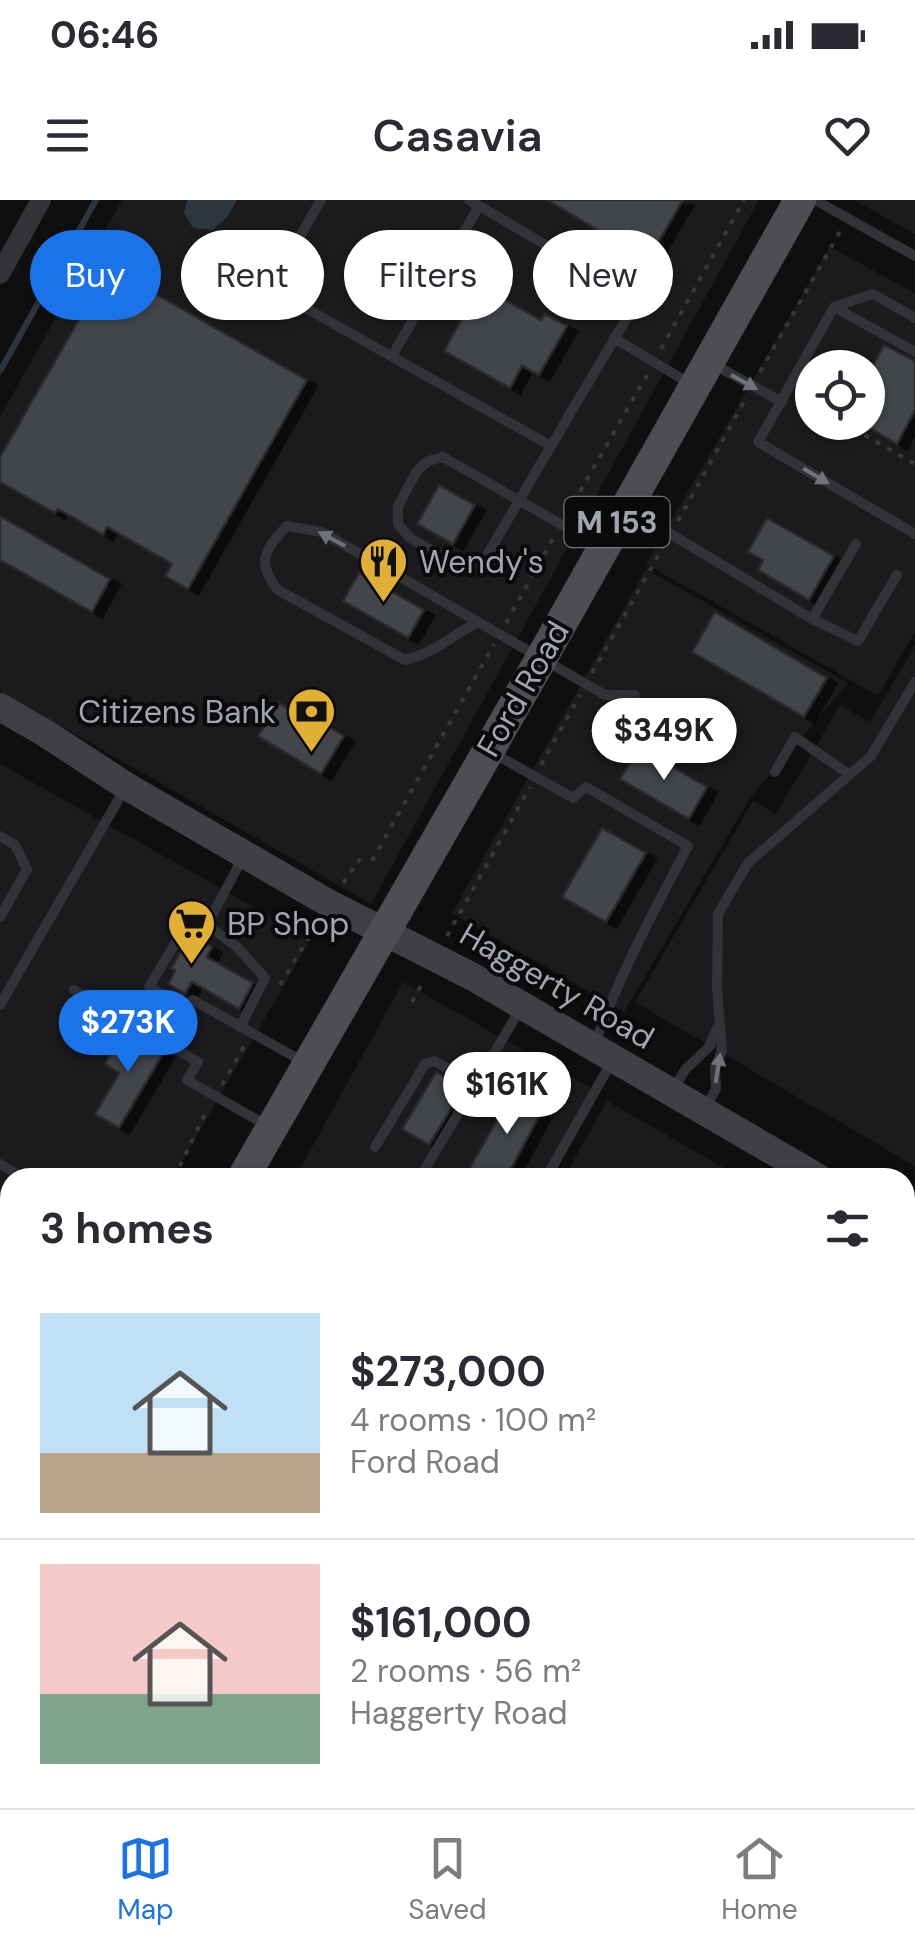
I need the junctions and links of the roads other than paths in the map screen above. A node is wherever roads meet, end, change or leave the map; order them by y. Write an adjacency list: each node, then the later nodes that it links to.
1 (42, 200): 7 (street)
2 (321, 200): 12 (lane)
3 (800, 200): 13 (main road, Ford Road / M 153)
4 (814, 200): 6 (lane)
5 (474, 203): 10 (lane); 12 (lane)
6 (915, 256)
7 (0, 274)
8 (834, 307): 9 (lane); 11 (lane); 14 (lane)
9 (915, 318)
10 (614, 338): 13 (lane); 15 (lane)
11 (915, 352)
12 (392, 356): 15 (lane)
13 (701, 374): 14 (lane, one-way to 14); 17 (main road, Ford Road / M 153)
14 (782, 402): 18 (lane, one-way to 18)
15 (552, 446): 16 (lane)
16 (519, 500): 16 (lane); 20 (lane)
17 (626, 507): 20 (main road, Ford Road / M 153); 22 (lane)
18 (915, 534)
19 (856, 544): 22 (lane)
20 (602, 548): 24 (main road, Ford Road / M 153)
21 (897, 575): 22 (lane)
22 (812, 618)
23 (476, 623): 23 (lane, one-way to 23); 24 (lane)
24 (541, 660): 26 (lane); 28 (main road, Ford Road / M 153)
25 (915, 682): 30 (lane)
26 (635, 694)
27 (0, 707): 31 (main road, Haggerty Road)
28 (489, 750): 36 (main road, Ford Road / M 153); 42 (lane)
29 (775, 772): 30 (lane)
30 (850, 775): 40 (lane)
31 (126, 786): 33 (main road, Haggerty Road); 39 (lane)
32 (0, 836): 34 (lane)
33 (245, 853): 35 (lane); 36 (main road, Haggerty Road)
34 (0, 917)
35 (207, 926): 41 (lane); 41 (lane)
36 (384, 932): 38 (main road, Haggerty Road); 43 (main road, Ford Road / M 153)
37 (74, 990): 49 (lane)
38 (522, 1005): 42 (main road, Haggerty Road); 45 (lane)
39 (0, 1006)
40 (720, 1022): 47 (lane); 48 (lane, one-way to 40)
41 (240, 1027): 43 (lane)
42 (604, 1052): 47 (main road, Haggerty Road); 53 (lane)
43 (308, 1064): 49 (main road, Ford Road / M 153)
44 (413, 1084): 45 (lane); 46 (lane); 50 (lane)
45 (476, 1084): 52 (lane)
46 (425, 1090)
47 (672, 1092): 48 (main road, Haggerty Road)
48 (704, 1110): 54 (main road, Haggerty Road)
49 (271, 1128): 51 (main road, Ford Road / M 153)
50 (375, 1148)
51 (249, 1168)
52 (425, 1168)
53 (551, 1168)
54 (802, 1168)

